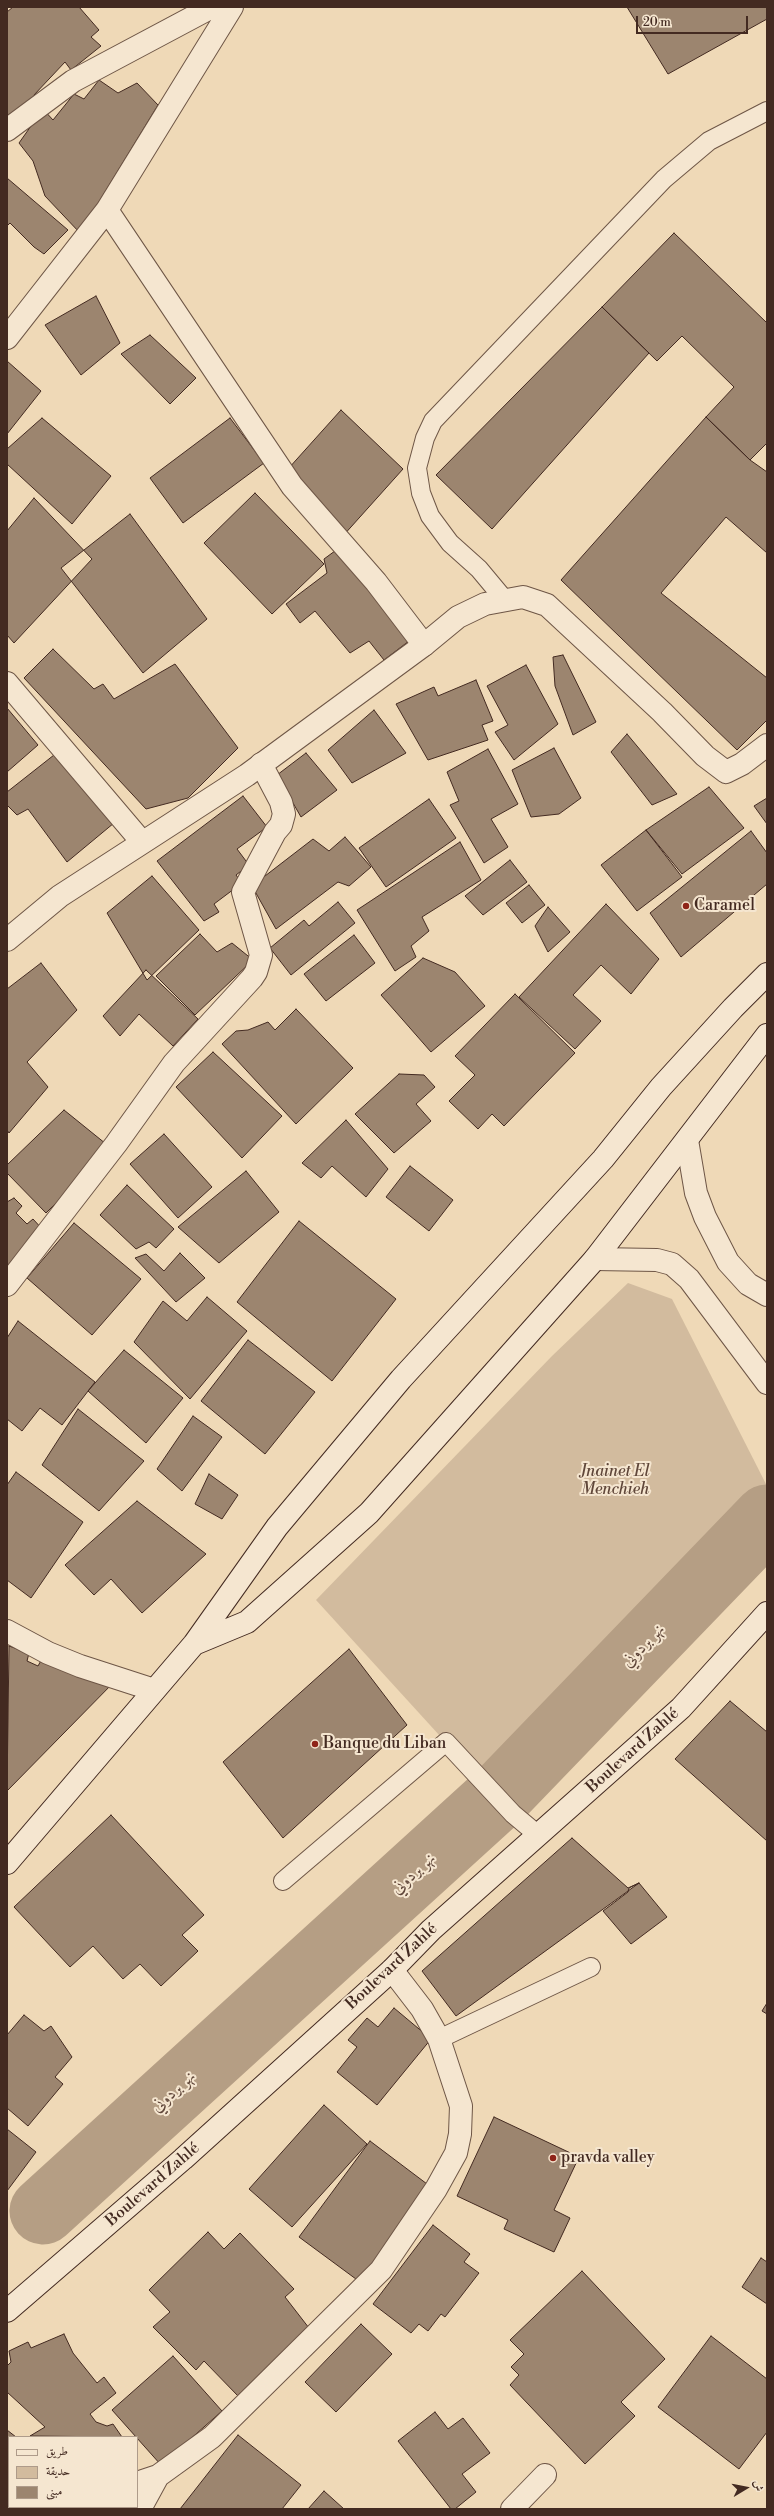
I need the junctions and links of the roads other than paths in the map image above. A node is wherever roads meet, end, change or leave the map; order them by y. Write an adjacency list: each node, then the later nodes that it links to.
1 (212, 7): 4 (street)
2 (232, 7): 5 (street)
3 (767, 110): 7 (lane)
4 (7, 130)
5 (107, 210): 6 (street); 8 (street)
6 (7, 338)
7 (504, 599): 8 (street); 10 (street)
8 (424, 645): 11 (street)
9 (7, 683): 12 (street)
10 (767, 745)
11 (260, 764): 12 (street); 18 (street)
12 (142, 842): 13 (street)
13 (7, 940)
14 (767, 974): 23 (street)
15 (767, 1035): 16 (street)
16 (687, 1140): 17 (street); 19 (street)
17 (595, 1259): 20 (street); 23 (street)
18 (7, 1285)
19 (767, 1295)
20 (767, 1383)
21 (767, 1613): 25 (street, Boulevard Zahlé)
22 (7, 1631): 24 (street)
23 (194, 1644): 24 (street)
24 (154, 1690): 26 (street)
25 (538, 1835): 27 (lane); 29 (street, Boulevard Zahlé)
26 (7, 1863)
27 (283, 1881)
28 (591, 1966): 30 (lane)
29 (392, 1970): 30 (street); 31 (street, Boulevard Zahlé)
30 (439, 2039): 33 (street)
31 (7, 2311)
32 (545, 2475): 36 (street)
33 (158, 2476): 34 (street); 35 (street)
34 (138, 2483)
35 (140, 2509)
36 (512, 2509)

